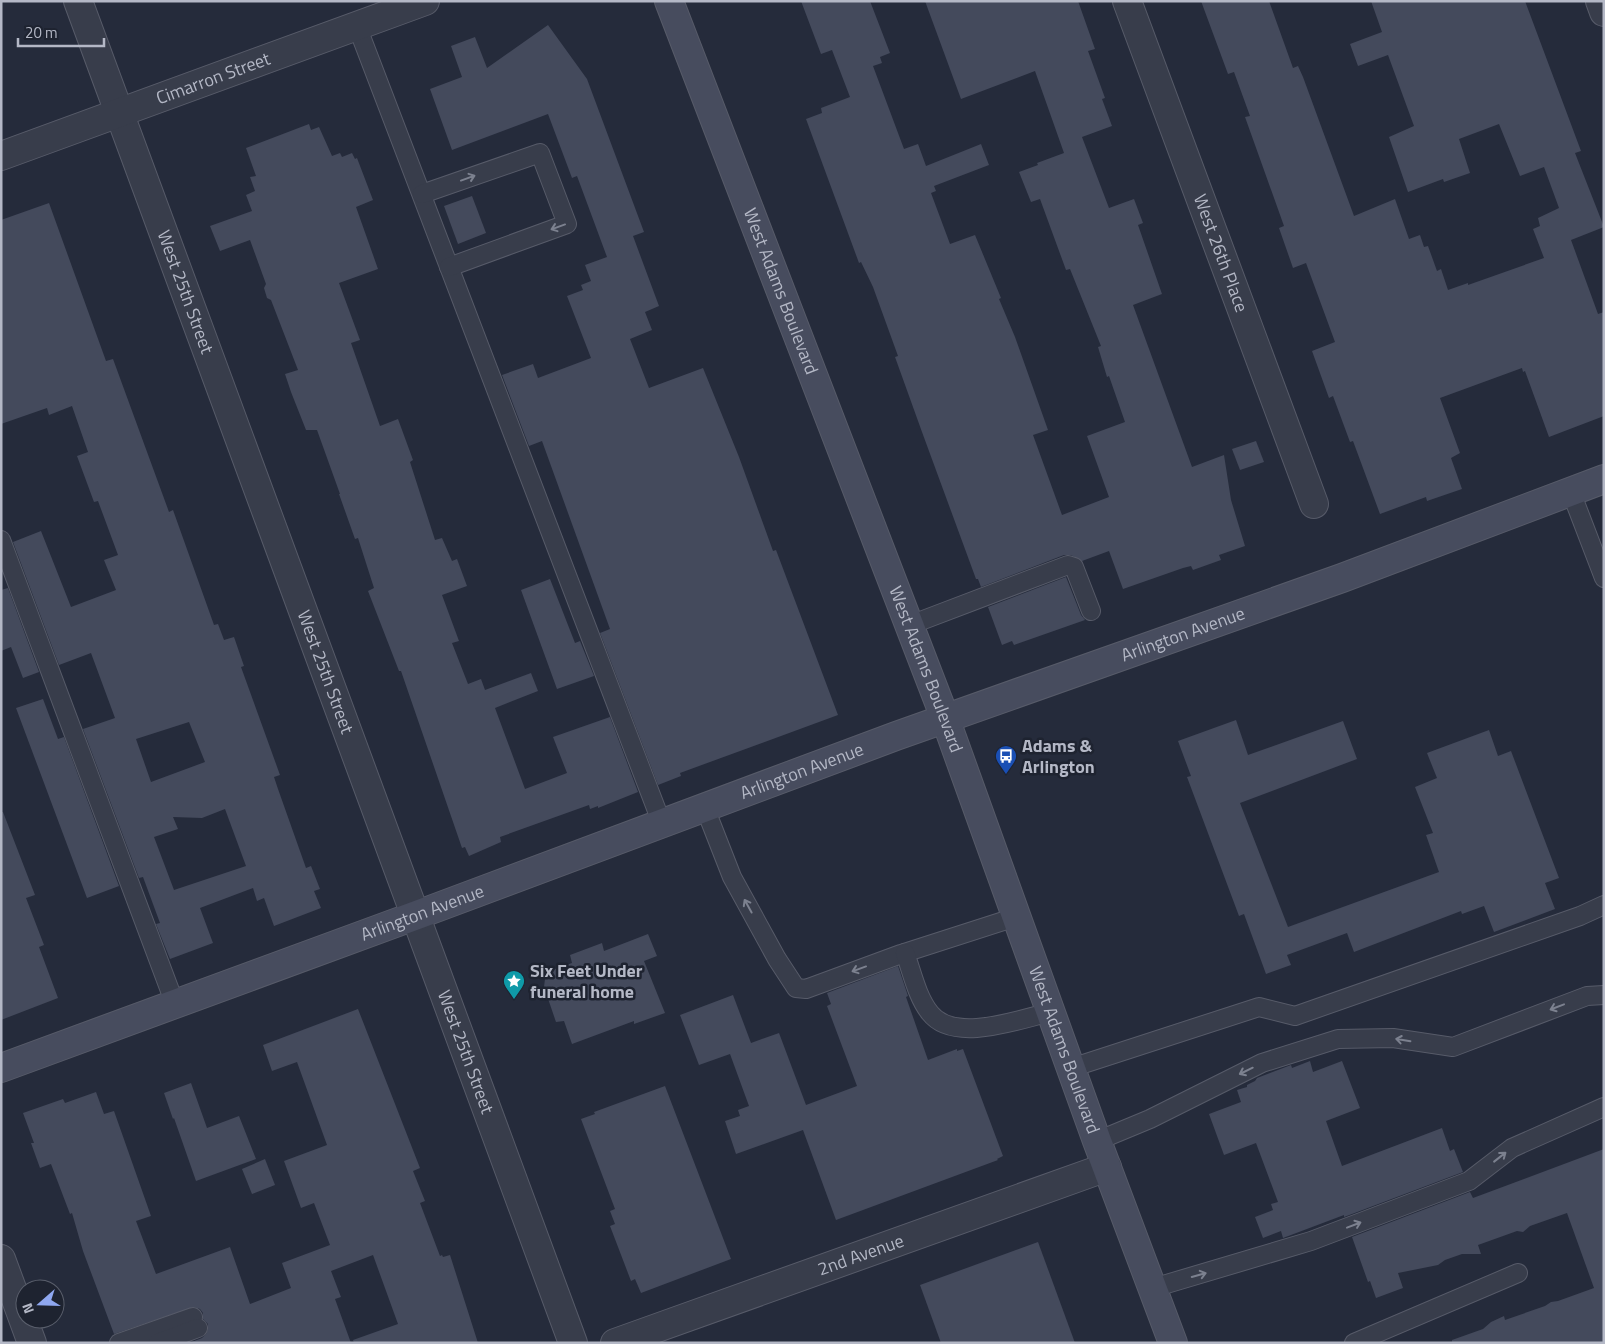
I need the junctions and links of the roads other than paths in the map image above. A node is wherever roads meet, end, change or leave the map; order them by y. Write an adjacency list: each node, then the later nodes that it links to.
1 (78, 1): 9 (street, West 25th Street)
2 (425, 1): 6 (street, Cimarron Street)
3 (669, 1): 19 (main road, West Adams Boulevard)
4 (1126, 1): 15 (street, West 26th Place)
5 (1600, 1): 7 (street)
6 (383, 8): 8 (street, Cimarron Street)
7 (1604, 12)
8 (357, 26): 9 (street, Cimarron Street); 11 (lane)
9 (119, 113): 10 (street, Cimarron Street); 24 (street, West 25th Street)
10 (1, 156)
11 (422, 194): 12 (lane); 12 (lane, one-way to 12)
12 (449, 267): 22 (lane)
13 (1604, 479): 14 (main road, Arlington Avenue)
14 (1571, 492): 17 (lane); 20 (main road, Arlington Avenue)
15 (1314, 504)
16 (1, 540): 28 (lane)
17 (1604, 578)
18 (1091, 611): 19 (lane)
19 (910, 625): 20 (main road, West Adams Boulevard)
20 (946, 718): 21 (main road, Arlington Avenue); 25 (main road, West Adams Boulevard)
21 (705, 808): 22 (main road, Arlington Avenue); 26 (lane, one-way to 21)
22 (662, 824): 24 (main road, Arlington Avenue)
23 (1604, 905): 31 (lane)
24 (417, 915): 28 (main road, Arlington Avenue); 41 (street, West 25th Street)
25 (1016, 917): 26 (lane); 29 (main road, West Adams Boulevard)
26 (906, 953): 29 (lane)
27 (1604, 995): 33 (lane, one-way to 33)
28 (175, 1004): 30 (main road, Arlington Avenue)
29 (1051, 1012): 31 (main road, West Adams Boulevard)
30 (1, 1068)
31 (1071, 1068): 33 (main road, West Adams Boulevard)
32 (1604, 1107): 37 (lane, one-way to 32)
33 (1097, 1140): 34 (main road, West Adams Boulevard)
34 (1107, 1167): 37 (main road, West Adams Boulevard); 42 (street, 2nd Avenue)
35 (1, 1259): 38 (street)
36 (1518, 1273): 44 (lane)
37 (1152, 1288): 43 (main road, West Adams Boulevard)
38 (32, 1343)
39 (118, 1343): 40 (lane)
40 (158, 1343)
41 (573, 1343)
42 (615, 1343)
43 (1173, 1343)
44 (1354, 1343)

